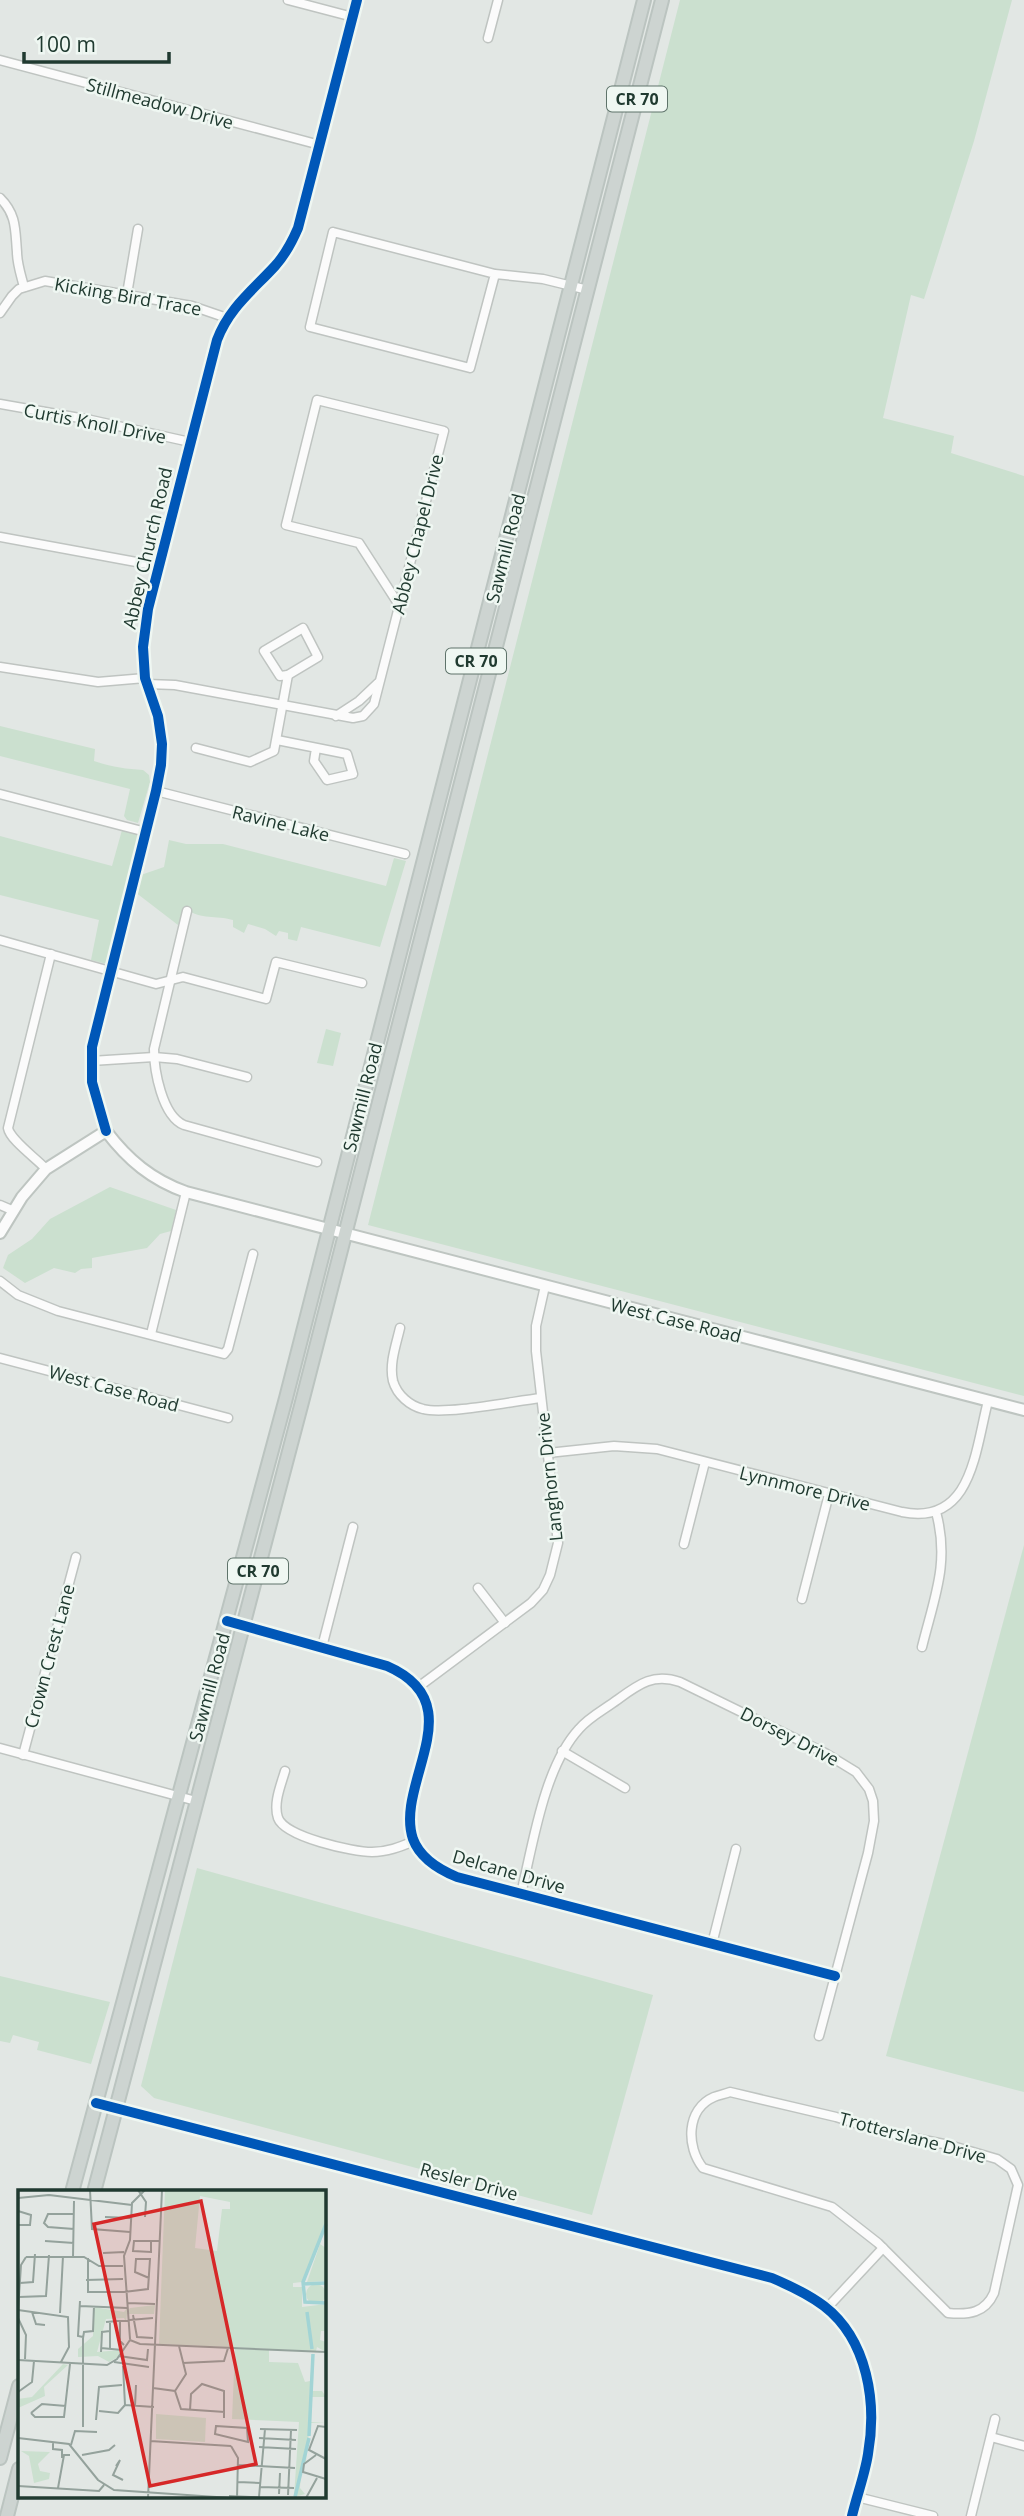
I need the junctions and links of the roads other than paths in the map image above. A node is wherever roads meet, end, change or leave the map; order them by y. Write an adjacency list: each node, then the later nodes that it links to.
1 (288, 0): 6 (street)
2 (357, 0): 6 (street, Abbey Church Road)
3 (498, 0): 7 (street)
4 (644, 0): 13 (main road, Sawmill Road / CR 70)
5 (662, 0): 15 (main road, Sawmill Road / CR 70)
6 (353, 18): 9 (street, Abbey Church Road)
7 (488, 38)
8 (0, 60): 9 (street, Stillmeadow Drive)
9 (320, 145): 18 (street, Abbey Church Road)
10 (0, 198): 14 (street)
11 (138, 229): 16 (street)
12 (495, 274): 12 (street); 13 (street)
13 (572, 286): 15 (street); 52 (main road, Sawmill Road / CR 70)
14 (24, 287): 16 (street, Kicking Bird Trace); 17 (street)
15 (588, 290): 54 (main road, Sawmill Road / CR 70)
16 (127, 294): 18 (street, Kicking Bird Trace)
17 (0, 313)
18 (227, 318): 20 (street, Abbey Church Road)
19 (0, 404): 20 (street, Curtis Knoll Drive)
20 (190, 442): 22 (street, Abbey Church Road)
21 (0, 537): 22 (street)
22 (158, 566): 26 (street, Abbey Church Road)
23 (399, 605): 23 (street, Abbey Chapel Drive); 27 (street, Abbey Chapel Drive)
24 (0, 667): 26 (street, Abbey Chapel Drive)
25 (288, 675): 25 (street); 28 (street)
26 (146, 681): 28 (street, Abbey Chapel Drive); 33 (street, Abbey Church Road)
27 (379, 682): 29 (street); 29 (street, Abbey Chapel Drive)
28 (284, 706): 29 (street, Abbey Chapel Drive); 30 (street)
29 (336, 716)
30 (276, 740): 31 (street); 32 (street)
31 (196, 748)
32 (316, 748): 32 (street)
33 (156, 791): 35 (street, Abbey Church Road); 36 (street, Ravine Lake)
34 (0, 794): 35 (street)
35 (145, 832): 40 (street, Abbey Church Road)
36 (405, 855)
37 (187, 911): 41 (street)
38 (0, 940): 39 (street)
39 (51, 954): 40 (street); 48 (street)
40 (110, 971): 41 (street); 44 (street, Abbey Church Road)
41 (171, 979): 42 (street); 43 (street)
42 (362, 983)
43 (154, 1057): 44 (street); 45 (street); 47 (street)
44 (91, 1061): 46 (street, Abbey Church Road)
45 (247, 1077)
46 (106, 1131): 48 (main road); 49 (main road, Abbey Church Road)
47 (317, 1162)
48 (46, 1169): 51 (main road)
49 (186, 1192): 52 (main road, Abbey Church Road); 59 (street)
50 (0, 1205): 51 (street)
51 (14, 1211): 53 (main road)
52 (328, 1230): 54 (main road, West Case Road); 74 (main road, Sawmill Road / CR 70)
53 (0, 1233)
54 (345, 1234): 57 (main road, West Case Road); 76 (main road, Sawmill Road / CR 70)
55 (253, 1254): 59 (street)
56 (0, 1282): 59 (street)
57 (545, 1286): 61 (street, Langhorn Drive); 62 (main road, West Case Road)
58 (400, 1328): 61 (street)
59 (152, 1334)
60 (0, 1359): 64 (street, West Case Road)
61 (541, 1398): 65 (street, Langhorn Drive)
62 (988, 1401): 63 (main road, West Case Road); 68 (street)
63 (1024, 1410)
64 (228, 1418)
65 (548, 1453): 66 (street, Lynnmore Drive); 75 (street, Langhorn Drive)
66 (705, 1462): 67 (street, Lynnmore Drive); 70 (street)
67 (829, 1494): 68 (street, Lynnmore Drive); 73 (street)
68 (936, 1512): 78 (street)
69 (353, 1527): 77 (street)
70 (684, 1544)
71 (76, 1557): 82 (street, Crown Crest Lane)
72 (478, 1588): 75 (street)
73 (802, 1599)
74 (226, 1621): 76 (street); 85 (main road, Sawmill Road / CR 70)
75 (505, 1623): 79 (street, Langhorn Drive)
76 (243, 1626): 77 (street); 86 (main road, Sawmill Road / CR 70)
77 (322, 1647): 79 (street)
78 (922, 1647)
79 (417, 1688): 87 (street)
80 (0, 1748): 82 (street)
81 (562, 1751): 84 (street); 89 (street, Dorsey Drive); 91 (street, Dorsey Drive)
82 (23, 1755): 85 (street)
83 (285, 1770): 87 (street)
84 (625, 1788)
85 (180, 1797): 86 (street); 93 (main road, Sawmill Road / CR 70)
86 (196, 1801): 94 (main road, Sawmill Road / CR 70)
87 (414, 1841): 89 (street, Delcane Drive)
88 (736, 1849): 90 (street)
89 (521, 1894): 90 (street, Delcane Drive)
90 (712, 1944): 91 (street, Delcane Drive)
91 (835, 1976): 92 (street, Dorsey Drive)
92 (819, 2036)
93 (96, 2103): 94 (street, Resler Drive); 95 (main road, Sawmill Road / CR 70)
94 (117, 2108): 96 (main road, Sawmill Road / CR 70); 98 (street, Resler Drive)
95 (73, 2190)
96 (95, 2190)
97 (883, 2248): 97 (street, Trotterslane Drive); 98 (street)
98 (827, 2308): 105 (street, Resler Drive)
99 (18, 2390): 103 (main road)
100 (995, 2419): 101 (street)
101 (991, 2437): 102 (street); 109 (street)
102 (1024, 2446)
103 (0, 2458)
104 (18, 2473): 106 (main road)
105 (857, 2497): 107 (street, Resler Drive); 108 (street)
106 (7, 2516)
107 (852, 2516)
108 (933, 2516)
109 (971, 2516)

